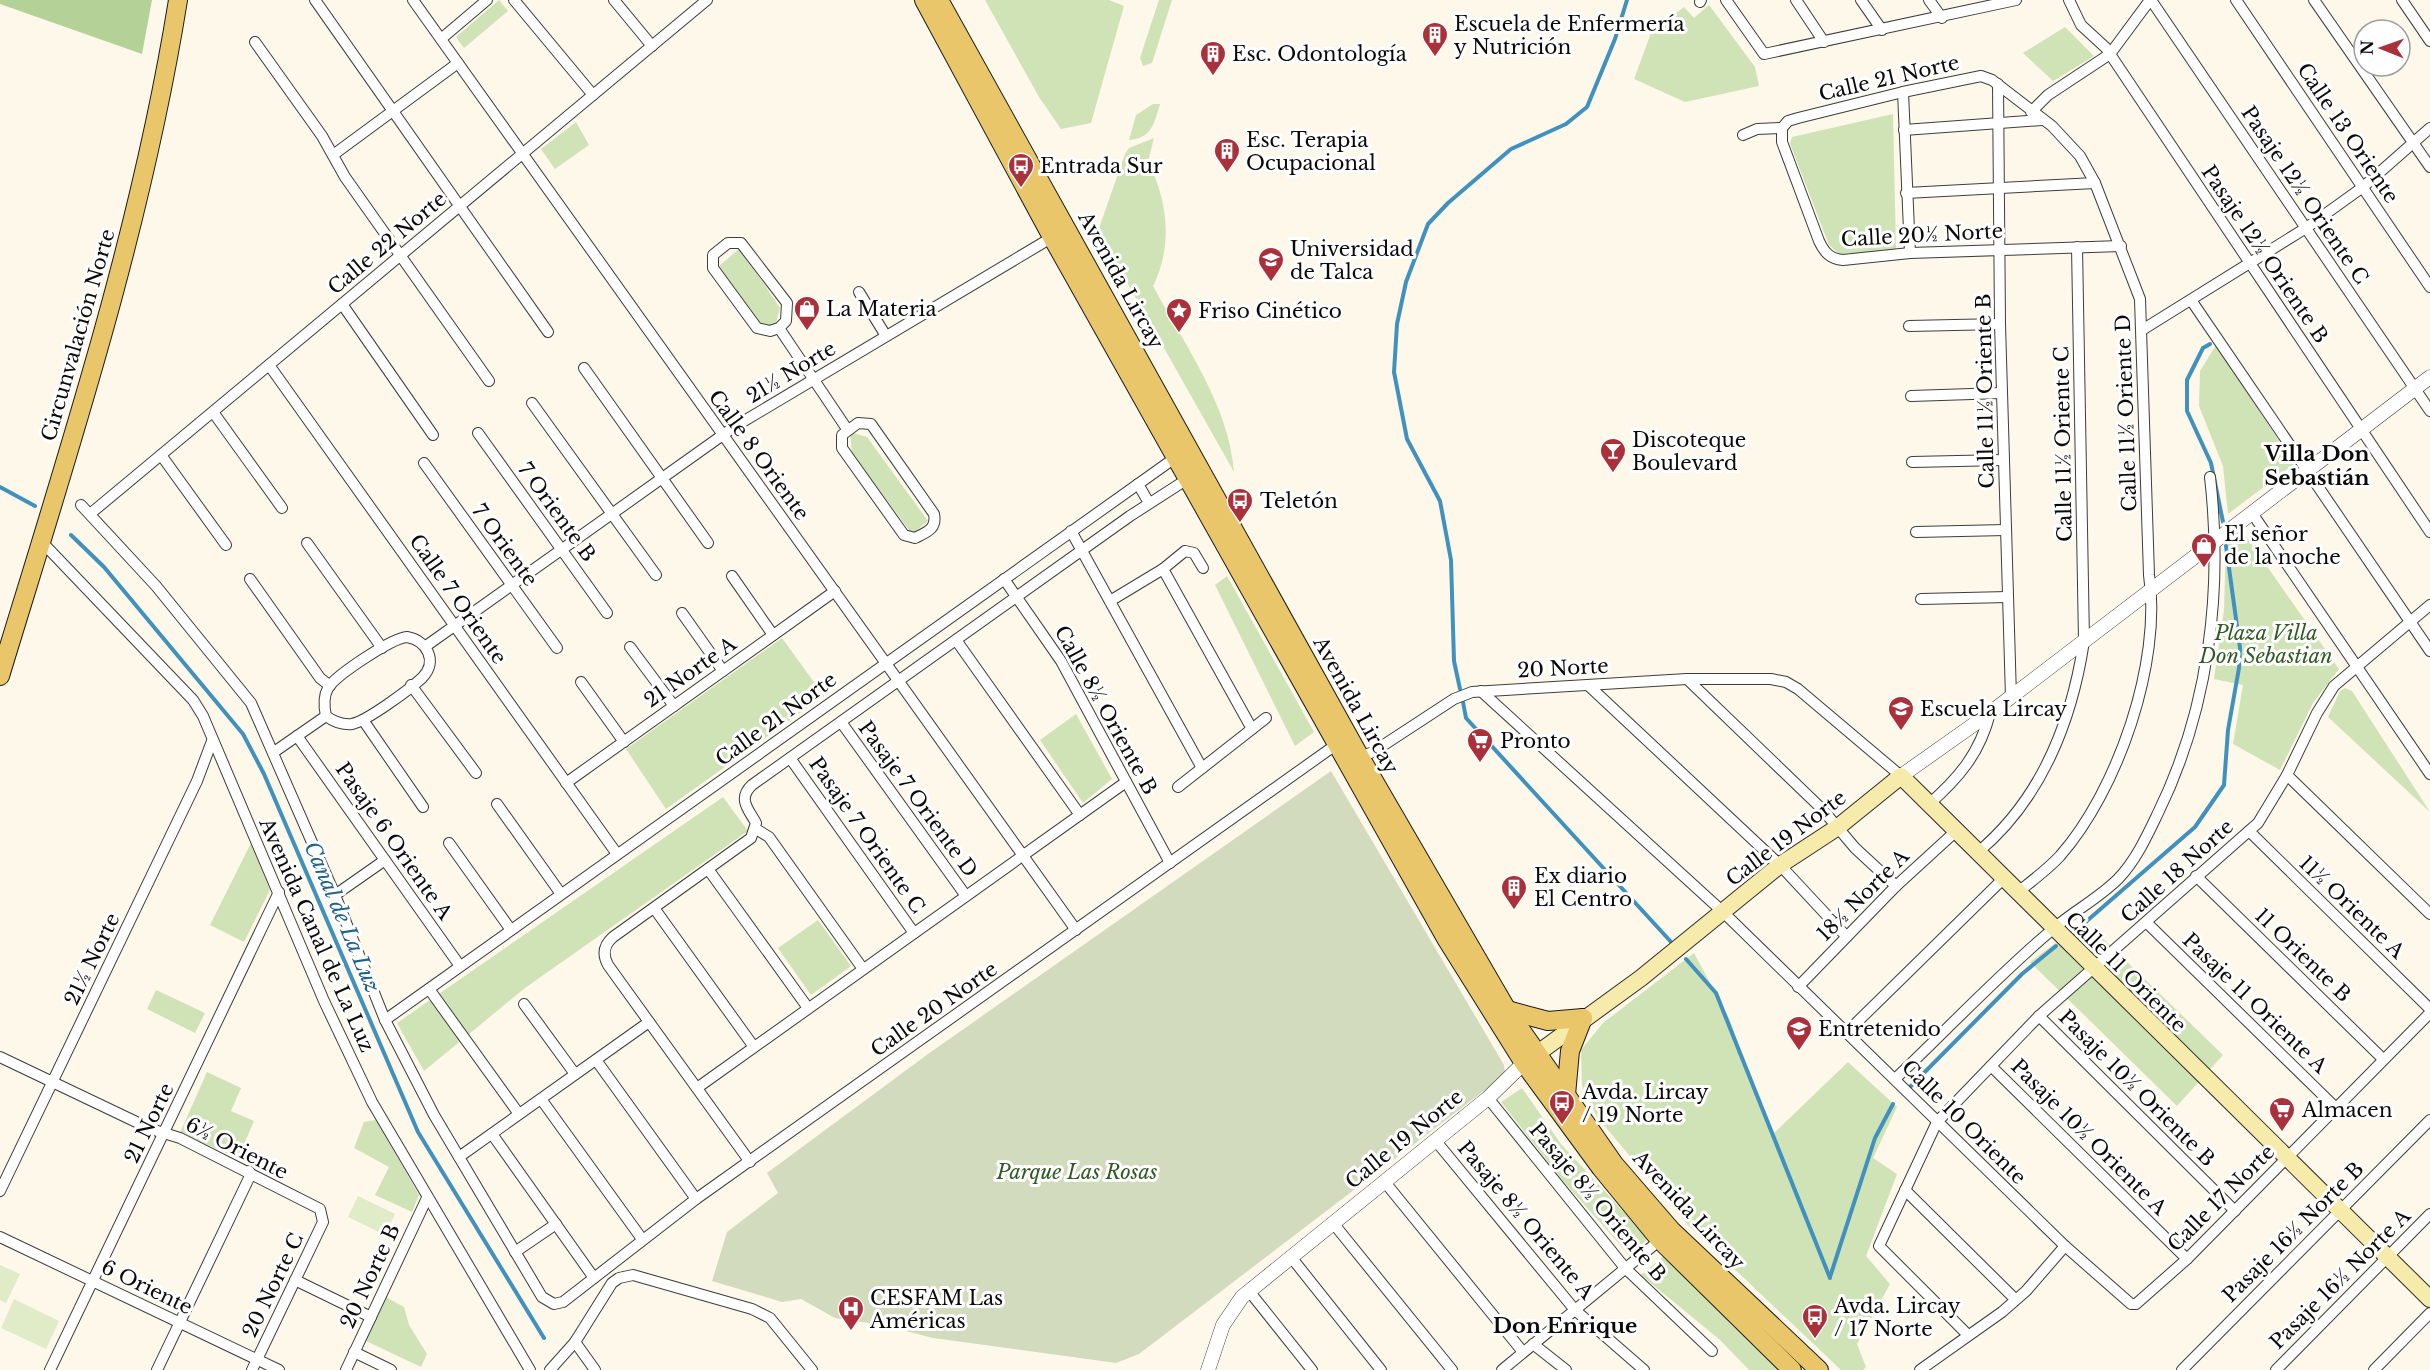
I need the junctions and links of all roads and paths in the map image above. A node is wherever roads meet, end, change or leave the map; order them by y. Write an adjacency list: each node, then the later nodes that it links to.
1 (178, 0): 105 (main road, Circunvalación Norte)
2 (315, 0): 33 (street)
3 (413, 0): 23 (street, Calle 8 Oriente)
4 (487, 0): 23 (street)
5 (514, 0): 32 (street)
6 (614, 0): 27 (street)
7 (707, 0): 27 (street, Calle 22 Norte)
8 (924, 0): 51 (main road, Avenida Lircay)
9 (939, 0): 51 (main road, Avenida Lircay)
10 (1726, 0): 26 (street)
11 (1796, 0): 26 (street)
12 (1862, 0): 22 (street)
13 (1929, 0): 21 (street)
14 (2016, 0): 20 (street)
15 (2069, 0): 28 (street, Pasaje 12½ Oriente B)
16 (2150, 0): 28 (street); 50 (street, Pasaje 12½ Oriente C)
17 (2236, 0): 46 (street, Calle 13 Oriente)
18 (2314, 0): 41 (street)
19 (2402, 0): 24 (street)
20 (1995, 2): 21 (street)
21 (1941, 18): 22 (street)
22 (1882, 30): 26 (street)
23 (441, 39): 29 (street, Calle 8 Oriente)
24 (2430, 41)
25 (255, 42): 43 (street)
26 (1824, 42)
27 (652, 46): 32 (street, Calle 22 Norte)
28 (2110, 54): 34 (street); 57 (street, Pasaje 12½ Oriente B)
29 (458, 63): 33 (street); 42 (street, Calle 8 Oriente)
30 (1998, 84): 31 (street, Calle 21 Norte); 34 (street, Calle 21 Norte); 36 (street, Calle 11½ Oriente B)
31 (1903, 92): 37 (street, Calle 21 Norte); 39 (street)
32 (593, 95): 42 (street, Calle 22 Norte)
33 (394, 111): 43 (street); 49 (street)
34 (2031, 112): 35 (street, Calle 21 Norte)
35 (2042, 120): 36 (street); 45 (street, Calle 11½ Oriente D)
36 (1998, 125): 39 (street); 47 (street, Calle 11½ Oriente B)
37 (1782, 128): 40 (street, Calle 21 Norte); 55 (street, Calle 20½ Norte)
38 (2430, 128): 41 (street)
39 (1904, 130): 48 (street)
40 (1743, 135)
41 (2412, 142): 44 (street); 46 (street)
42 (522, 154): 49 (street, Calle 22 Norte); 83 (street, Calle 8 Oriente)
43 (333, 155): 56 (street)
44 (2430, 167)
45 (2095, 183): 47 (street); 52 (street, Calle 11½ Oriente D)
46 (2362, 187): 50 (street); 58 (street, Calle 13 Oriente)
47 (2000, 189): 48 (street); 54 (street, Calle 11½ Oriente B)
48 (1906, 193): 55 (street)
49 (460, 206): 56 (street, Calle 22 Norte); 66 (street)
50 (2306, 228): 57 (street); 73 (street, Pasaje 12½ Oriente C)
51 (1060, 233): 67 (street, 21½ Norte); 84 (main road, Avenida Lircay)
52 (2121, 246): 53 (street, Calle 20½ Norte); 65 (street, Calle 11½ Oriente D)
53 (2077, 247): 54 (street, Calle 20½ Norte); 131 (street, Calle 11½ Oriente C)
54 (2001, 249): 55 (street, Calle 20½ Norte); 62 (street, Calle 11½ Oriente B)
55 (1910, 253)
56 (401, 255): 61 (street, Calle 22 Norte); 72 (street)
57 (2249, 264): 60 (street); 79 (street, Pasaje 12½ Oriente B)
58 (2430, 287)
59 (859, 292): 67 (street)
60 (2191, 300): 65 (street); 89 (street)
61 (342, 304): 68 (street, Calle 22 Norte); 82 (street)
62 (2000, 324): 63 (street); 74 (street, Calle 11½ Oriente B)
63 (1909, 326)
64 (779, 328): 64 (street); 71 (street)
65 (2142, 330): 118 (street, Calle 11½ Oriente D)
66 (548, 332)
67 (886, 336): 71 (street, 21½ Norte)
68 (269, 365): 78 (street, Calle 22 Norte); 128 (street, Calle 7 Oriente)
69 (584, 368): 91 (street)
70 (2430, 376): 73 (street, Calle 19 Norte)
71 (812, 380): 80 (street); 83 (street, 21½ Norte)
72 (489, 381)
73 (2414, 388): 77 (street, Pasaje 12½ Oriente C); 79 (street, Calle 19 Norte)
74 (2002, 393): 75 (street); 86 (street, Calle 11½ Oriente B)
75 (1911, 396)
76 (532, 403): 99 (street)
77 (2430, 411)
78 (213, 412): 85 (street, Calle 22 Norte); 96 (street)
79 (2360, 428): 89 (street, Calle 19 Norte); 103 (street, Pasaje 12½ Oriente B)
80 (847, 429): 80 (street)
81 (478, 433): 109 (street, 7 Oriente B)
82 (433, 435)
83 (723, 435): 91 (street, 21½ Norte); 119 (street, Calle 8 Oriente)
84 (1183, 453): 92 (main road, Avenida Lircay); 93 (street, Calle 21 Norte); 162 (main road, Avenida Lircay)
85 (161, 455): 98 (street, Calle 22 Norte); 108 (street)
86 (2004, 460): 87 (street); 100 (street, Calle 11½ Oriente B)
87 (1912, 462)
88 (424, 463): 117 (street, 7 Oriente)
89 (2307, 470): 97 (street, Calle 19 Norte); 127 (street)
90 (2210, 477): 104 (street)
91 (662, 478): 99 (street, 21½ Norte); 107 (street)
92 (1189, 478): 94 (street); 160 (main road, Avenida Lircay)
93 (1138, 484): 94 (street); 101 (street, Calle 21 Norte)
94 (1149, 503): 110 (street)
95 (81, 505): 98 (street, Avenida Canal de La Luz)
96 (282, 508)
97 (2252, 513): 104 (street, Calle 19 Norte); 138 (street)
98 (90, 514): 161 (street, Avenida Canal de La Luz)
99 (612, 514): 109 (street, 21½ Norte); 113 (street)
100 (2006, 530): 102 (street); 121 (street, Calle 11½ Oriente B)
101 (1071, 531): 110 (street); 116 (street, Calle 21 Norte)
102 (1916, 532)
103 (2430, 532)
104 (2216, 540): 118 (street, Calle 19 Norte); 200 (street)
105 (41, 542): 140 (main road, Circunvalación Norte); 158 (street, Avenida Canal de La Luz)
106 (307, 543): 134 (street)
107 (708, 543)
108 (226, 545)
109 (562, 549): 117 (street, 21½ Norte); 125 (street, 7 Oriente B)
110 (1081, 552): 120 (street); 123 (street)
111 (1203, 568): 112 (street)
112 (1163, 569): 123 (street); 156 (street)
113 (656, 575)
114 (732, 576): 129 (street)
115 (250, 579): 147 (street)
116 (1004, 579): 120 (street, Calle 8½ Oriente B); 137 (street, Calle 21 Norte)
117 (512, 585): 128 (street, 21½ Norte); 135 (street, 7 Oriente)
118 (2151, 590): 131 (street, Calle 19 Norte); 192 (street, Calle 11½ Oriente D)
119 (834, 591): 129 (street, 21 Norte A); 137 (street, Calle 8 Oriente)
120 (1016, 597): 130 (street); 169 (street, Calle 8½ Oriente B)
121 (2008, 597): 122 (street); 149 (street, Calle 11½ Oriente B)
122 (1921, 599)
123 (1110, 601): 164 (street)
124 (2430, 605): 127 (street, Calle 18 Norte)
125 (608, 613)
126 (681, 613): 139 (street)
127 (2410, 622): 136 (street); 138 (street, Calle 18 Norte)
128 (455, 626): 132 (street, 21½ Norte); 170 (street, Calle 7 Oriente)
129 (773, 635): 139 (street, 21 Norte A)
130 (956, 640): 142 (street); 175 (street)
131 (2084, 641): 149 (street, Calle 19 Norte); 181 (street, Calle 11½ Oriente C)
132 (426, 646): 134 (street); 145 (street)
133 (630, 647): 150 (street)
134 (382, 648): 147 (street)
135 (556, 648)
136 (2430, 651)
137 (885, 663): 142 (street, Calle 8 Oriente); 182 (street, Calle 21 Norte)
138 (2357, 668): 166 (street); 167 (street, Calle 18 Norte)
139 (723, 670): 150 (street, 21 Norte A)
140 (0, 676)
141 (1687, 679): 144 (street, 20 Norte); 146 (street, 20 Norte); 176 (street)
142 (898, 681): 155 (street); 183 (street, Calle 8 Oriente)
143 (581, 682): 159 (street)
144 (1786, 682): 168 (street, Calle 11 Oriente)
145 (411, 685): 154 (street); 165 (street)
146 (1588, 685): 148 (street, 20 Norte); 186 (street)
147 (330, 686): 152 (street)
148 (1481, 691): 162 (street, 20 Norte); 197 (street, Calle 10 Oriente)
149 (2011, 697): 151 (street, Calle 19 Norte)
150 (674, 706): 159 (street, 21 Norte A)
151 (1990, 713): 168 (street, Calle 19 Norte); 173 (street)
152 (326, 716): 154 (street); 157 (street)
153 (1266, 718): 156 (street)
154 (363, 720): 174 (street)
155 (841, 722): 163 (street); 195 (street, Pasaje 7 Oriente D)
156 (1252, 729): 164 (street)
157 (297, 736): 161 (street); 184 (street, Pasaje 6 Oriente A)
158 (212, 741): 191 (street, Avenida Canal de La Luz); 227 (street, 21½ Norte)
159 (624, 742): 170 (street, 21 Norte A)
160 (1337, 744): 185 (street, Calle 20 Norte); 221 (main road, Avenida Lircay)
161 (274, 752): 194 (street, Avenida Canal de La Luz)
162 (1360, 757): 212 (main road, Avenida Lircay)
163 (790, 758): 177 (street); 203 (street, Pasaje 7 Oriente C)
164 (1202, 768): 171 (street)
165 (476, 773)
166 (2430, 774)
167 (2287, 775): 178 (street, Calle 18 Norte); 198 (street)
168 (1901, 776): 173 (main road, Calle 11 Oriente); 176 (main road, Calle 19 Norte)
169 (1126, 782): 175 (street); 185 (street, Calle 8½ Oriente B)
170 (566, 783): 182 (street, Calle 7 Oriente)
171 (1178, 787)
172 (497, 804): 193 (street)
173 (1928, 805): 179 (main road, Calle 11 Oriente)
174 (423, 807)
175 (1080, 815): 183 (street)
176 (1838, 827): 186 (main road, Calle 19 Norte); 190 (street)
177 (756, 829): 187 (street); 206 (street)
178 (2248, 831): 188 (street, Calle 18 Norte); 213 (street, 11½ Oriente A)
179 (1955, 832): 181 (main road, Calle 11 Oriente); 190 (street, 18½ Norte A)
180 (449, 843): 201 (street)
181 (1977, 853): 189 (main road, Calle 11 Oriente)
182 (617, 854): 193 (street, Calle 21 Norte)
183 (1023, 856): 195 (street); 202 (street, Calle 8 Oriente)
184 (385, 860): 194 (street); 205 (street, Pasaje 6 Oriente A)
185 (1170, 863): 202 (street, Calle 20 Norte)
186 (1780, 866): 197 (main road, Calle 19 Norte); 204 (street)
187 (708, 869): 196 (street); 211 (street)
188 (2196, 876): 199 (street, Calle 18 Norte); 222 (street, 11 Oriente B)
189 (2003, 879): 192 (main road, Calle 11 Oriente); 218 (street)
190 (1896, 886): 204 (street, 18½ Norte A)
191 (279, 892): 236 (street, 21 Norte); 246 (street, Avenida Canal de La Luz)
192 (2018, 892): 200 (main road, Calle 11 Oriente)
193 (561, 894): 201 (street, Calle 21 Norte)
194 (335, 895): 216 (street, Avenida Canal de La Luz)
195 (966, 896): 203 (street)
196 (654, 908): 217 (street); 219 (street)
197 (1723, 912): 208 (street, Calle 10 Oriente); 215 (main road, Calle 19 Norte)
198 (2430, 914)
199 (2147, 923): 207 (street, Calle 18 Norte); 232 (street, Pasaje 11 Oriente A)
200 (2053, 929): 207 (main road, Calle 11 Oriente); 226 (street)
201 (511, 930): 205 (street, Calle 21 Norte)
202 (1076, 930): 241 (street, Calle 20 Norte)
203 (914, 933): 206 (street)
204 (1846, 936): 208 (street, 18½ Norte A)
205 (460, 966): 209 (street, Calle 21 Norte)
206 (863, 969): 211 (street)
207 (2094, 969): 214 (street, Calle 18 Norte); 240 (main road, Calle 11 Oriente)
208 (1798, 987): 218 (street, Calle 10 Oriente)
209 (429, 989): 216 (street, Calle 21 Norte); 233 (street)
210 (524, 1004): 225 (street)
211 (808, 1008): 219 (street)
212 (1508, 1010): 215 (main road); 221 (main road, Avenida Lircay)
213 (2430, 1011): 222 (street, Calle 17 Norte)
214 (2039, 1016): 224 (street, Calle 18 Norte); 249 (street, Pasaje 10½ Oriente B)
215 (1583, 1018): 221 (main road, Calle 19 Norte); 229 (main road)
216 (385, 1020): 239 (street, Avenida Canal de La Luz)
217 (649, 1022): 223 (street); 228 (street)
218 (1847, 1032): 226 (street, Calle 10 Oriente)
219 (754, 1047): 228 (street)
220 (0, 1057): 227 (street, 6½ Oriente)
221 (1530, 1059): 229 (main road, Avenida Lircay); 231 (street, Calle 19 Norte); 256 (main road, Avenida Lircay)
222 (2383, 1059): 232 (street, Calle 17 Norte)
223 (596, 1060): 225 (street); 247 (street)
224 (1991, 1066): 235 (street, Calle 18 Norte); 261 (street, Pasaje 10½ Oriente A)
225 (575, 1074): 230 (street)
226 (1895, 1079): 235 (street, Calle 10 Oriente)
227 (52, 1082): 236 (street, 6½ Oriente); 245 (street, 21½ Norte)
228 (697, 1088): 241 (street)
229 (1566, 1095): 301 (main road, Avenida Lircay)
230 (541, 1098): 233 (street); 255 (street)
231 (1488, 1098): 238 (street, Calle 19 Norte); 262 (street, Pasaje 8½ Oriente B)
232 (2337, 1109): 240 (street, Calle 17 Norte)
233 (519, 1114): 237 (street)
234 (2430, 1120): 248 (street, Pasaje 16½ Norte B)
235 (1937, 1122): 244 (street, Calle 18 Norte); 257 (street, Calle 10 Oriente)
236 (164, 1133): 242 (street, 6½ Oriente); 265 (street, 21 Norte)
237 (492, 1134): 239 (street); 253 (street)
238 (1435, 1140): 243 (street, Calle 19 Norte); 271 (street, Pasaje 8½ Oriente A)
239 (459, 1157): 258 (street, Avenida Canal de La Luz)
240 (2287, 1159): 248 (main road, Calle 11 Oriente); 249 (street, Calle 17 Norte)
241 (750, 1162): 247 (street, Calle 20 Norte)
242 (249, 1171): 251 (street, 6½ Oriente); 274 (street)
243 (1384, 1181): 252 (street, Calle 19 Norte); 280 (street)
244 (1905, 1190): 267 (street); 275 (street, Calle 18 Norte)
245 (0, 1191)
246 (428, 1198): 273 (street, 20 Norte B); 289 (street, Avenida Canal de La Luz)
247 (696, 1199): 255 (street, Calle 20 Norte)
248 (2341, 1210): 260 (main road, Calle 11 Oriente); 282 (street, Pasaje 16½ Norte B)
249 (2235, 1211): 261 (street, Calle 17 Norte)
250 (2430, 1214): 260 (street, Pasaje 16½ Norte A)
251 (323, 1215): 264 (street, 20 Norte C)
252 (1333, 1223): 259 (street, Calle 19 Norte); 296 (street)
253 (556, 1224): 258 (street); 263 (street)
254 (0, 1237): 265 (street, 6 Oriente)
255 (642, 1239): 263 (street, Calle 20 Norte)
256 (1660, 1240): 262 (street); 300 (main road, Avenida Lircay)
257 (2064, 1246): 267 (street); 270 (street, Calle 10 Oriente)
258 (515, 1252): 269 (street, Avenida Canal de La Luz)
259 (1291, 1257): 266 (street, Calle 19 Norte); 295 (street)
260 (2388, 1257): 268 (main road, Calle 11 Oriente); 303 (street, Pasaje 16½ Norte A)
261 (2187, 1259): 270 (street, Calle 17 Norte)
262 (1625, 1268): 271 (street); 278 (street, Pasaje 8½ Oriente B)
263 (594, 1278): 269 (street, Calle 20 Norte)
264 (295, 1280): 273 (street); 281 (street, 20 Norte C)
265 (93, 1281): 274 (street, 6 Oriente); 284 (street, 21 Norte)
266 (1249, 1291): 293 (street, Calle 19 Norte); 294 (street)
267 (2015, 1299): 275 (street)
268 (2430, 1299)
269 (554, 1304)
270 (2136, 1304)
271 (1575, 1310): 277 (street); 299 (street, Pasaje 8½ Oriente A)
272 (2430, 1313): 283 (street)
273 (371, 1317): 279 (street, 20 Norte B)
274 (180, 1323): 281 (street, 6 Oriente); 285 (street)
275 (1967, 1334): 302 (street)
276 (575, 1342): 290 (street); 291 (street); 292 (street)
277 (1533, 1344): 280 (street); 298 (street)
278 (1712, 1350)
279 (354, 1352): 287 (street, 20 Norte B); 288 (street)
280 (1523, 1352): 297 (street)
281 (254, 1365): 286 (street, 6 Oriente)
282 (2189, 1368)
283 (2377, 1369)
284 (50, 1370)
285 (157, 1370)
286 (279, 1370)
287 (346, 1370)
288 (391, 1370)
289 (530, 1370)
290 (550, 1370)
291 (595, 1370)
292 (812, 1370)
293 (1209, 1370)
294 (1312, 1370)
295 (1381, 1370)
296 (1452, 1370)
297 (1502, 1370)
298 (1566, 1370)
299 (1644, 1370)
300 (1792, 1370)
301 (1819, 1370)
302 (1920, 1370)
303 (2276, 1370)

